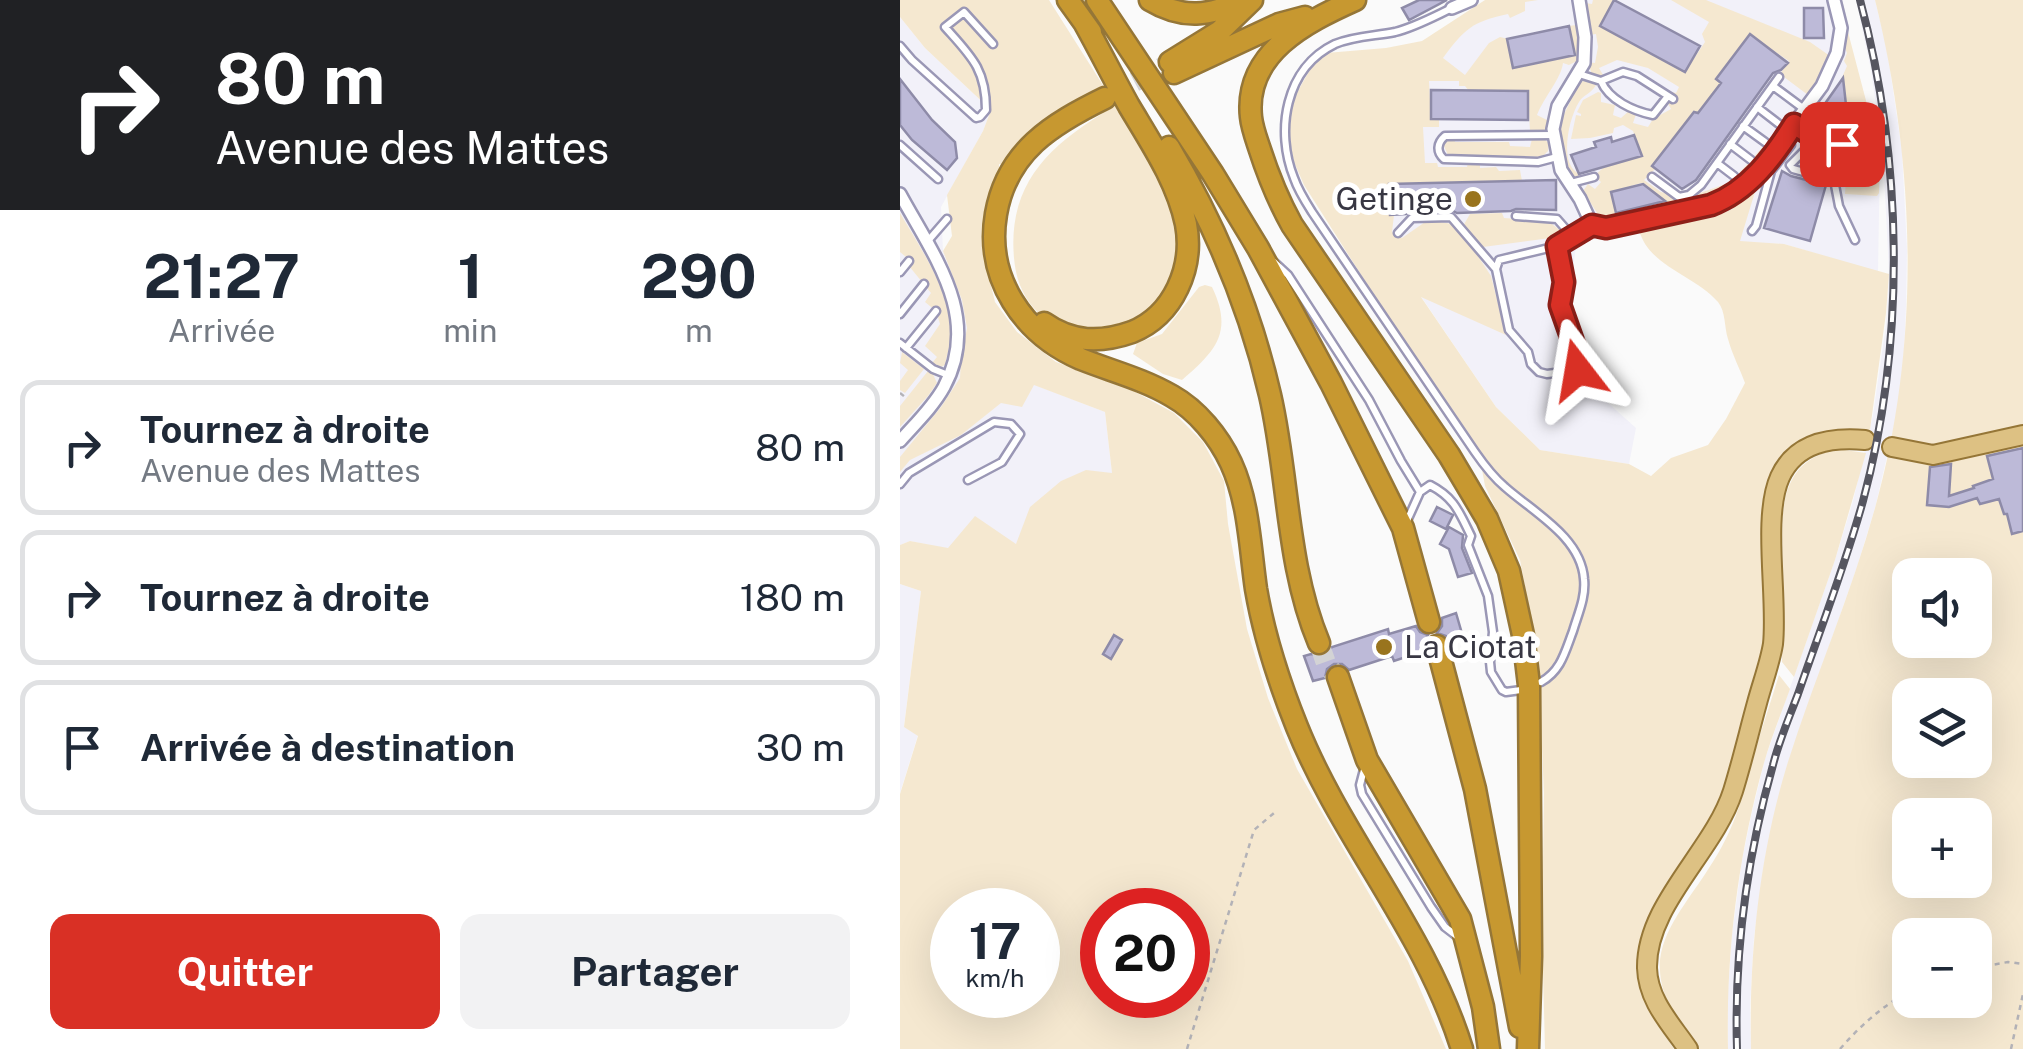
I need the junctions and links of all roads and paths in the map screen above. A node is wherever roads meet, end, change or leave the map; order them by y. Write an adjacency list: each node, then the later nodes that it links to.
1 (1068, 0): 11 (highway)
2 (1097, 0): 46 (highway)
3 (1150, 0): 4 (highway)
4 (1244, 0)
5 (1252, 0): 10 (highway)
6 (1355, 0): 10 (highway)
7 (1579, 0): 14 (street)
8 (1839, 2): 19 (street)
9 (1460, 4): 69 (lane)
10 (1335, 9): 79 (highway)
11 (1085, 24): 66 (highway); 77 (highway)
12 (993, 44): 13 (lane)
13 (900, 46)
14 (1578, 74): 16 (lane); 22 (street)
15 (1779, 77): 17 (lane)
16 (1601, 81): 16 (lane)
17 (1773, 86): 18 (lane); 19 (lane)
18 (1757, 107): 20 (lane); 21 (lane)
19 (1805, 110): 21 (street)
20 (1744, 126): 23 (lane); 25 (lane)
21 (1789, 132): 28 (lane); 39 (street); 40 (lane)
22 (1554, 134): 26 (street); 26 (lane)
23 (1765, 142)
24 (900, 144): 33 (lane)
25 (1730, 144): 27 (lane); 29 (lane)
26 (1556, 157): 35 (street)
27 (1750, 160)
28 (1846, 161): 34 (lane); 34 (lane)
29 (1717, 163): 30 (lane); 32 (lane)
30 (1734, 176)
31 (1594, 177): 35 (lane)
32 (1652, 177)
33 (938, 179)
34 (1836, 182): 43 (lane)
35 (1570, 183): 39 (street)
36 (900, 194): 44 (street)
37 (1516, 216): 42 (lane)
38 (947, 219): 44 (lane)
39 (1592, 225): 42 (lane)
40 (1752, 230)
41 (1398, 232): 48 (lane)
42 (1572, 235): 45 (lane)
43 (1855, 240)
44 (926, 242): 54 (street)
45 (1557, 246): 48 (lane); 48 (lane)
46 (1258, 248): 63 (lane); 64 (highway)
47 (909, 261): 49 (lane)
48 (1496, 268)
49 (900, 272)
50 (924, 284): 52 (lane)
51 (936, 311): 53 (lane)
52 (900, 314)
53 (903, 346): 54 (lane)
54 (949, 376): 59 (street)
55 (900, 393): 56 (path)
56 (905, 397)
57 (2023, 435): 60 (main road)
58 (1864, 440): 80 (main road)
59 (900, 441)
60 (1892, 447)
61 (968, 480): 62 (lane)
62 (900, 484)
63 (1420, 492): 64 (lane); 70 (lane)
64 (1402, 528): 65 (highway)
65 (1429, 622)
66 (1319, 644)
67 (1437, 646): 79 (highway)
68 (1338, 677): 78 (highway)
69 (1540, 682)
70 (1521, 690)
71 (1274, 813): 76 (path)
72 (2023, 964): 73 (path)
73 (1992, 965)
74 (2023, 994): 82 (path)
75 (1892, 1003): 81 (path)
76 (1187, 1049)
77 (1462, 1049)
78 (1489, 1049)
79 (1525, 1049)
80 (1688, 1049)
81 (1840, 1049)
82 (2011, 1049)

